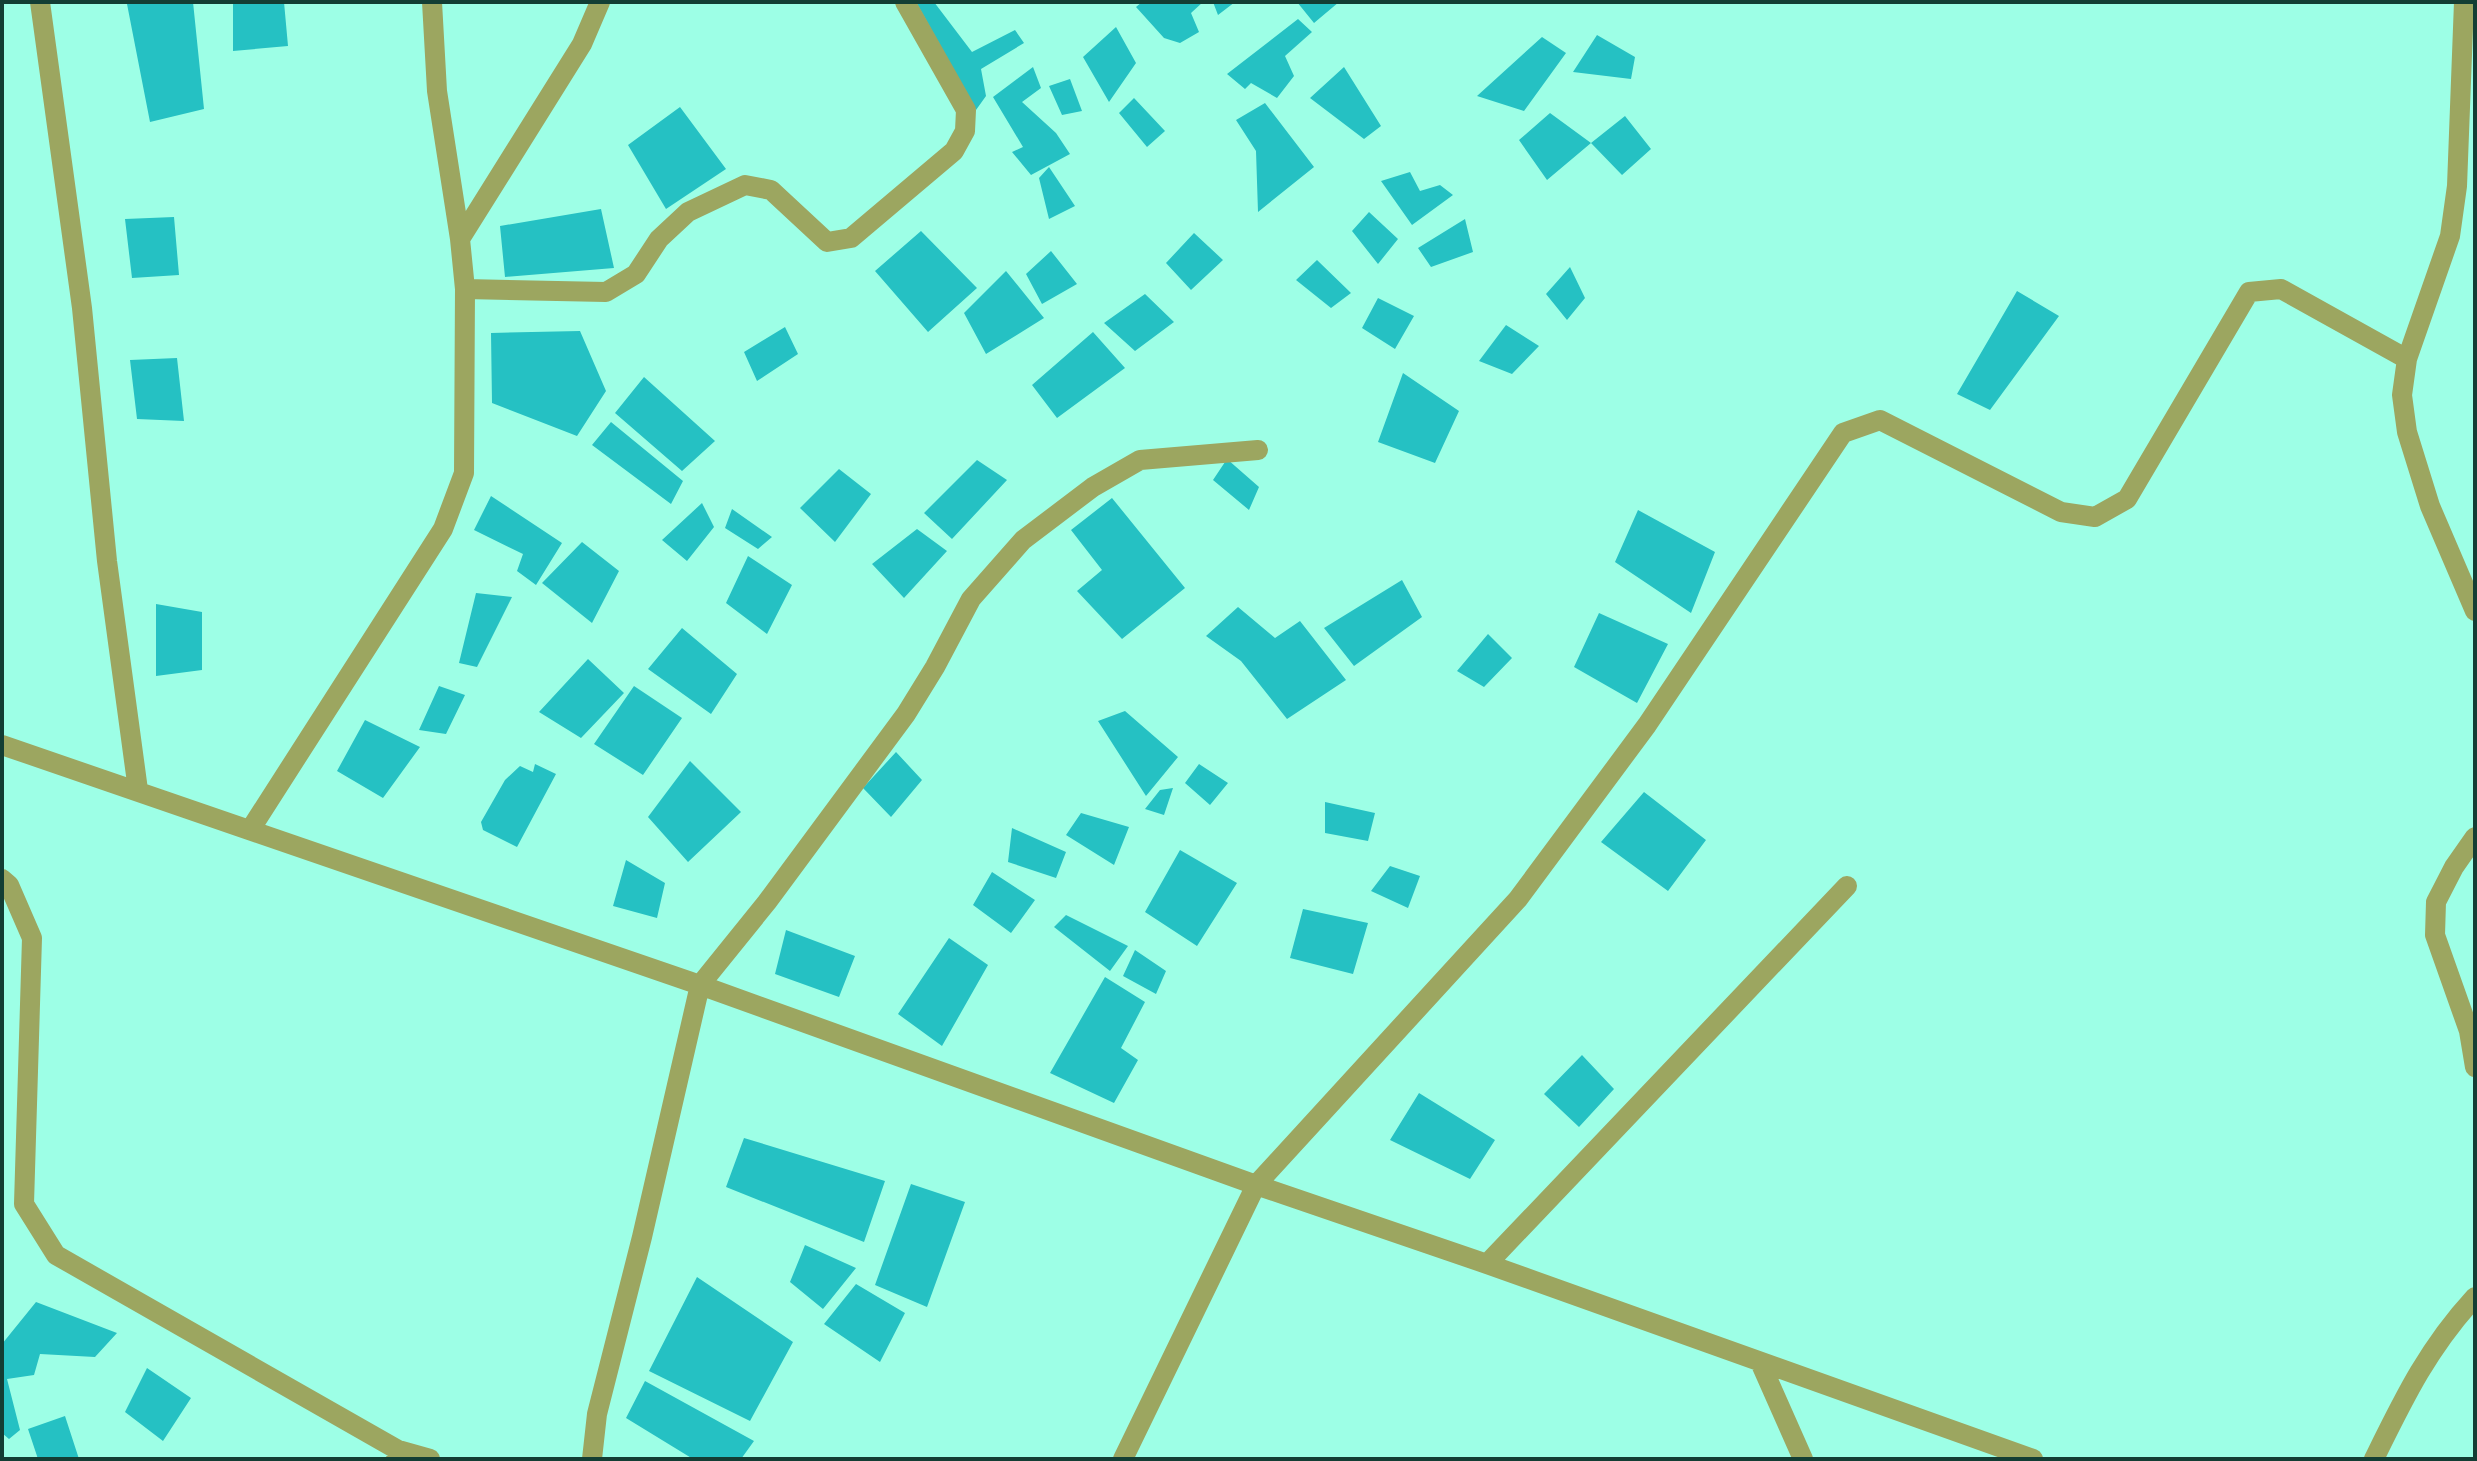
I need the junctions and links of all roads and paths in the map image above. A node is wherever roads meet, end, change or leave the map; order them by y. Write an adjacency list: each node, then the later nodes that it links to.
1 (40, 2): 12 (street)
2 (432, 2): 6 (street)
3 (600, 2): 6 (street)
4 (905, 2): 7 (street)
5 (2464, 2): 8 (street)
6 (460, 239): 7 (street)
7 (465, 289): 13 (street)
8 (2407, 359): 10 (street); 19 (street)
9 (1258, 450): 17 (street)
10 (2475, 611)
11 (2, 745): 12 (street)
12 (138, 790): 13 (street)
13 (250, 830): 17 (street)
14 (2475, 837): 18 (street)
15 (2, 879): 23 (street)
16 (1847, 886): 20 (street)
17 (700, 985): 19 (street); 25 (street)
18 (2475, 1067)
19 (1256, 1185): 20 (street); 26 (street)
20 (1487, 1264): 22 (street)
21 (2475, 1297): 29 (street)
22 (1760, 1362): 27 (street); 28 (street)
23 (397, 1455): 24 (street)
24 (430, 1459)
25 (592, 1459)
26 (1123, 1459)
27 (1803, 1459)
28 (2033, 1459)
29 (2374, 1459)

